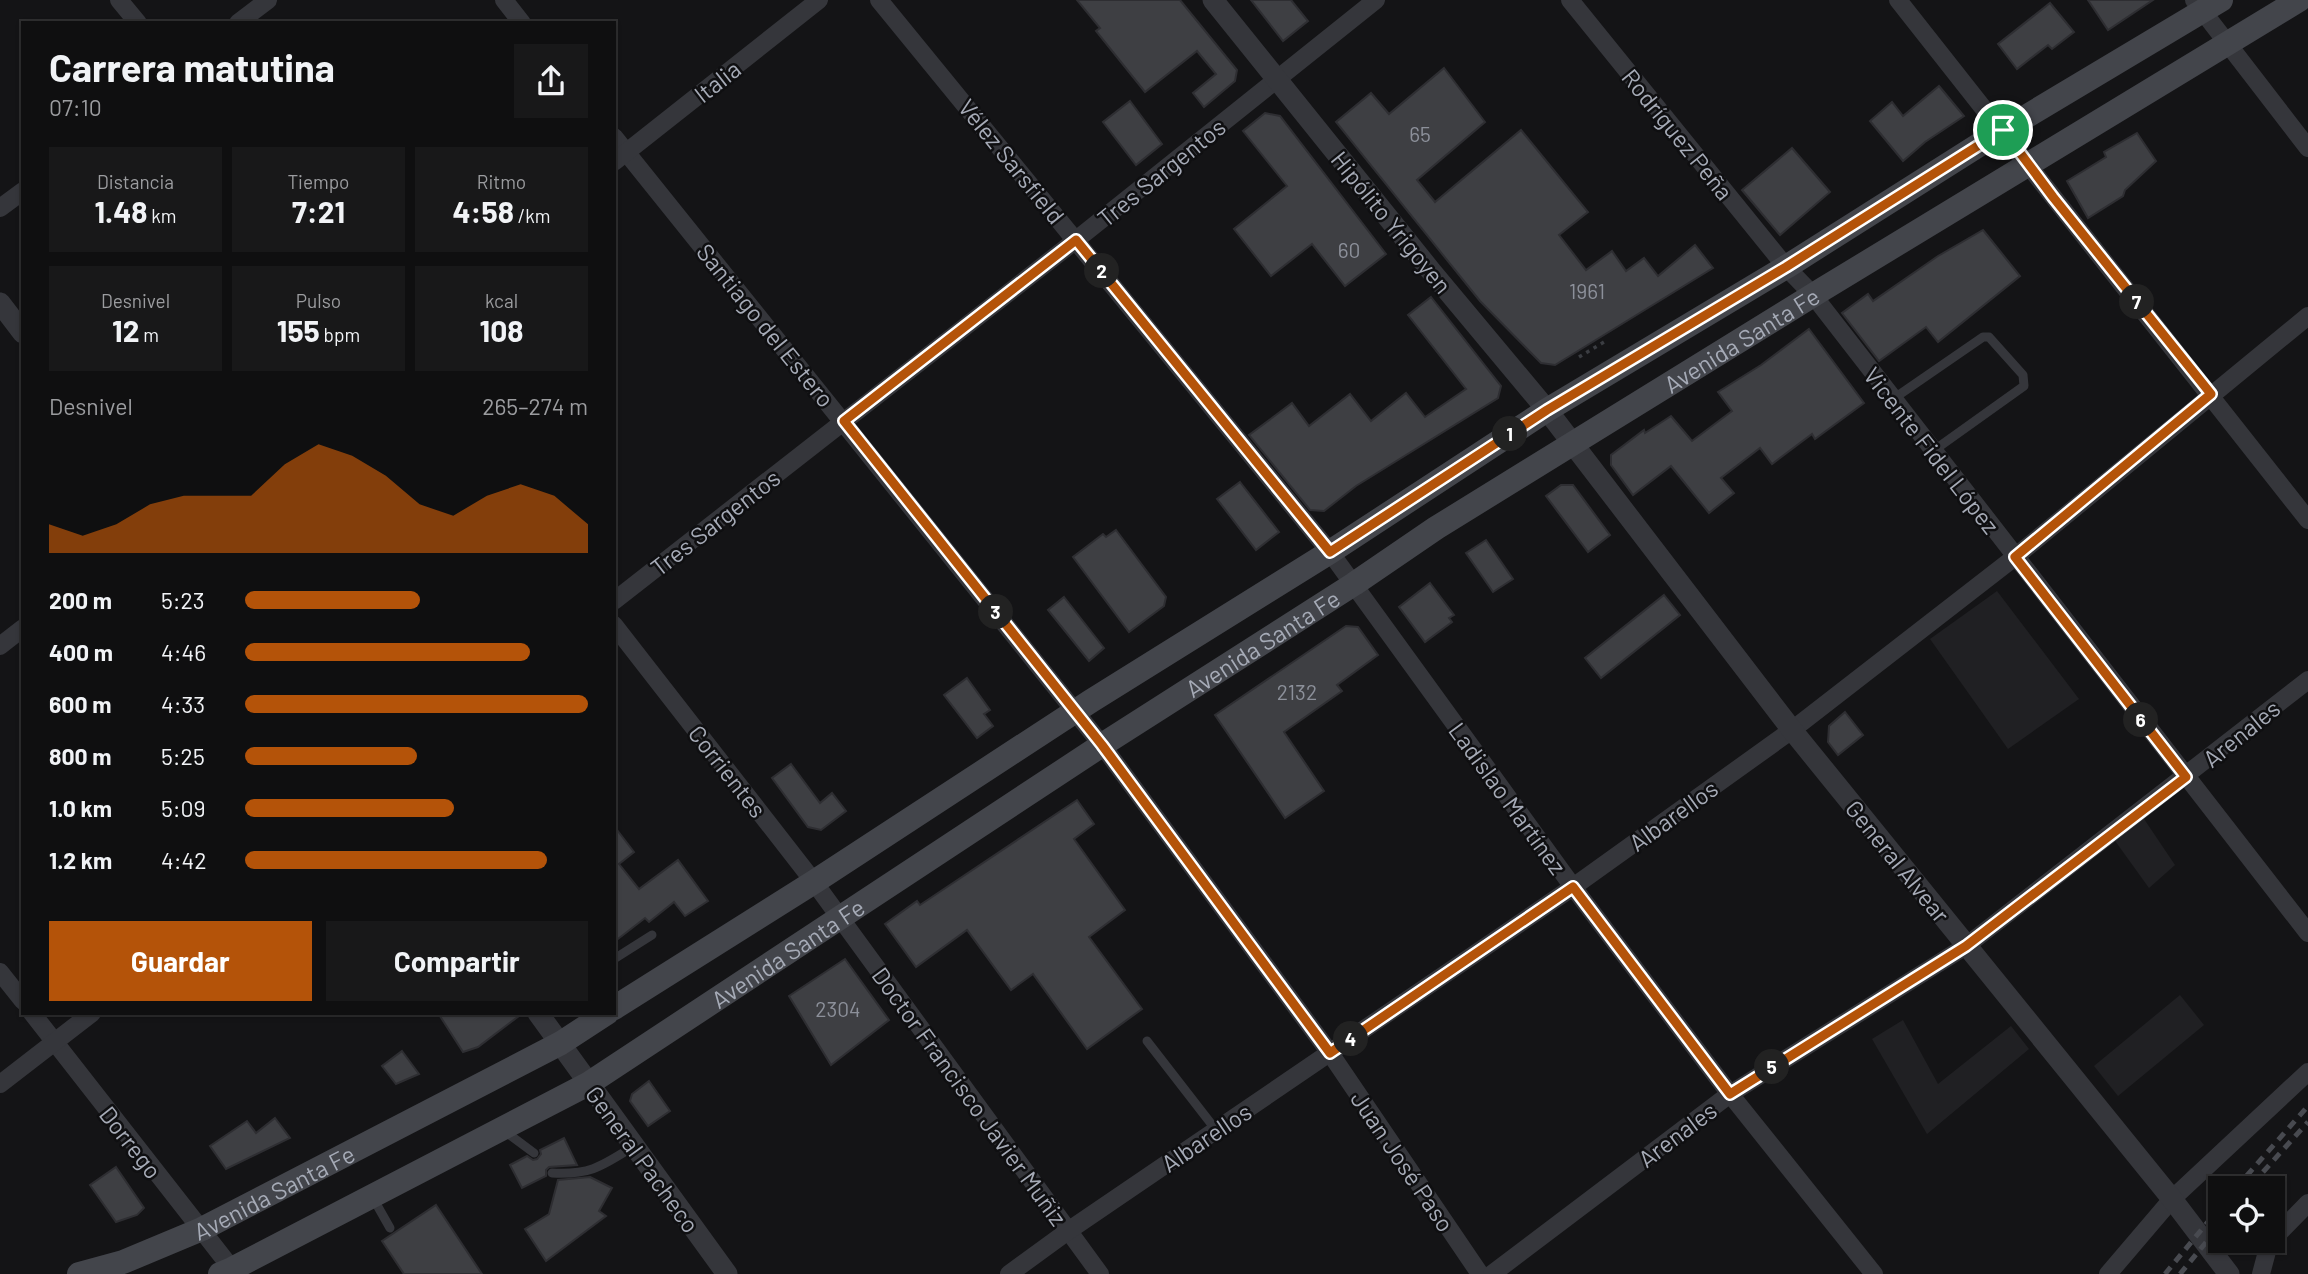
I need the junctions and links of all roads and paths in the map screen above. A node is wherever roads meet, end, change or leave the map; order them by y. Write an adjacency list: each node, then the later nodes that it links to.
1 (119, 0): 12 (street)
2 (268, 0): 13 (street)
3 (504, 0): 14 (street)
4 (819, 0): 19 (street, Italia)
5 (879, 0): 23 (street, Vélez Sarsfield)
6 (1213, 0): 16 (street, Hipólito Yrigoyen)
7 (1376, 0): 16 (street, Tres Sargentos)
8 (1570, 0): 24 (street, Rodríguez Peña)
9 (1898, 0): 17 (street)
10 (2299, 0): 15 (main road, Avenida Santa Fe)
11 (2206, 4): 15 (street); 17 (main road, Avenida Santa Fe)
12 (136, 21)
13 (241, 21)
14 (520, 21)
15 (2228, 43): 18 (street); 20 (main road, Avenida Santa Fe)
16 (1278, 79): 23 (street, Tres Sargentos); 33 (street, Hipólito Yrigoyen)
17 (2003, 130): 20 (street); 24 (main road, Avenida Santa Fe)
18 (2308, 148)
19 (620, 157): 34 (street, Santiago del Estero)
20 (2028, 165): 25 (main road, Avenida Santa Fe); 31 (street)
21 (21, 192): 22 (street)
22 (0, 208)
23 (1076, 240): 34 (street, Tres Sargentos); 38 (street, Vélez Sarsfield)
24 (1786, 267): 25 (street, Vicente Fidel López); 33 (main road, Avenida Santa Fe)
25 (1813, 295): 32 (street, Vicente Fidel López); 35 (main road, Avenida Santa Fe)
26 (0, 303): 28 (street)
27 (2308, 316): 31 (street, Albarellos)
28 (21, 330)
29 (1604, 342): 30 (path)
30 (1579, 357)
31 (2211, 394): 37 (street); 39 (street, Albarellos)
32 (1893, 399): 36 (street, Vicente Fidel López); 36 (lane)
33 (1547, 410): 35 (street, Hipólito Yrigoyen); 38 (main road, Avenida Santa Fe)
34 (844, 421): 41 (street, Tres Sargentos); 46 (street, Santiago del Estero)
35 (1572, 444): 40 (main road, Avenida Santa Fe); 47 (street, General Alvear)
36 (1933, 451): 39 (street, Vicente Fidel López)
37 (2308, 520)
38 (1330, 552): 40 (street, Vélez Sarsfield); 46 (main road, Avenida Santa Fe)
39 (2015, 557): 47 (street, Albarellos); 49 (street, Vicente Fidel López)
40 (1354, 584): 48 (main road, Avenida Santa Fe); 51 (street, Ladislao Martínez)
41 (616, 599)
42 (616, 628): 50 (street, Corrientes)
43 (21, 630): 44 (street)
44 (0, 646)
45 (2308, 680): 49 (street, Arenales)
46 (1075, 712): 48 (street, Juan José Paso); 50 (main road, Avenida Santa Fe)
47 (1792, 730): 51 (street, Albarellos); 55 (street, General Alvear)
48 (1102, 745): 52 (main road, Avenida Santa Fe); 67 (street, Juan José Paso)
49 (2186, 777): 53 (street, Vicente Fidel López); 55 (street, Arenales)
50 (814, 882): 52 (street, Corrientes); 59 (main road, Avenida Santa Fe)
51 (1573, 887): 67 (street, Albarellos); 71 (street, Ladislao Martínez)
52 (840, 918): 70 (main road, Avenida Santa Fe); 83 (street, Doctor Francisco Javier Muñiz)
53 (2308, 933)
54 (652, 935): 56 (lane)
55 (1966, 946): 71 (street, Arenales); 78 (street, General Alvear)
56 (616, 958)
57 (0, 972): 58 (street)
58 (21, 998)
59 (616, 1008)
60 (33, 1015): 65 (street, Dorrego)
61 (89, 1015): 65 (street)
62 (540, 1015): 66 (street, General Pacheco)
63 (604, 1015): 66 (main road, Avenida Santa Fe)
64 (1147, 1041): 73 (lane)
65 (54, 1043): 69 (street); 82 (street, Dorrego)
66 (561, 1043): 70 (street, General Pacheco); 82 (main road, Avenida Santa Fe)
67 (1330, 1053): 73 (street, Albarellos); 90 (street, Juan José Paso)
68 (2308, 1072): 78 (street)
69 (0, 1084)
70 (588, 1084): 72 (main road, Avenida Santa Fe); 74 (street, General Pacheco)
71 (1730, 1094): 91 (street, Arenales); 92 (street, Ladislao Martínez)
72 (501, 1129): 75 (lane); 77 (main road, Avenida Santa Fe)
73 (1216, 1130): 83 (street, Albarellos)
74 (634, 1146): 76 (lane); 87 (street, General Pacheco)
75 (534, 1153)
76 (552, 1173)
77 (372, 1196): 81 (lane); 85 (main road, Avenida Santa Fe)
78 (2172, 1199): 93 (street); 94 (street, General Alvear)
79 (2308, 1203): 80 (street)
80 (2285, 1227)
81 (390, 1228)
82 (202, 1229): 85 (street, Dorrego); 86 (main road, Avenida Santa Fe)
83 (1068, 1231): 88 (street, Albarellos); 89 (street, Doctor Francisco Javier Muñiz)
84 (2267, 1253): 95 (street)
85 (229, 1272)
86 (79, 1274)
87 (727, 1274)
88 (1009, 1274)
89 (1100, 1274)
90 (1480, 1274)
91 (1492, 1274)
92 (1874, 1274)
93 (2108, 1274)
94 (2229, 1274)
95 (2261, 1274)

